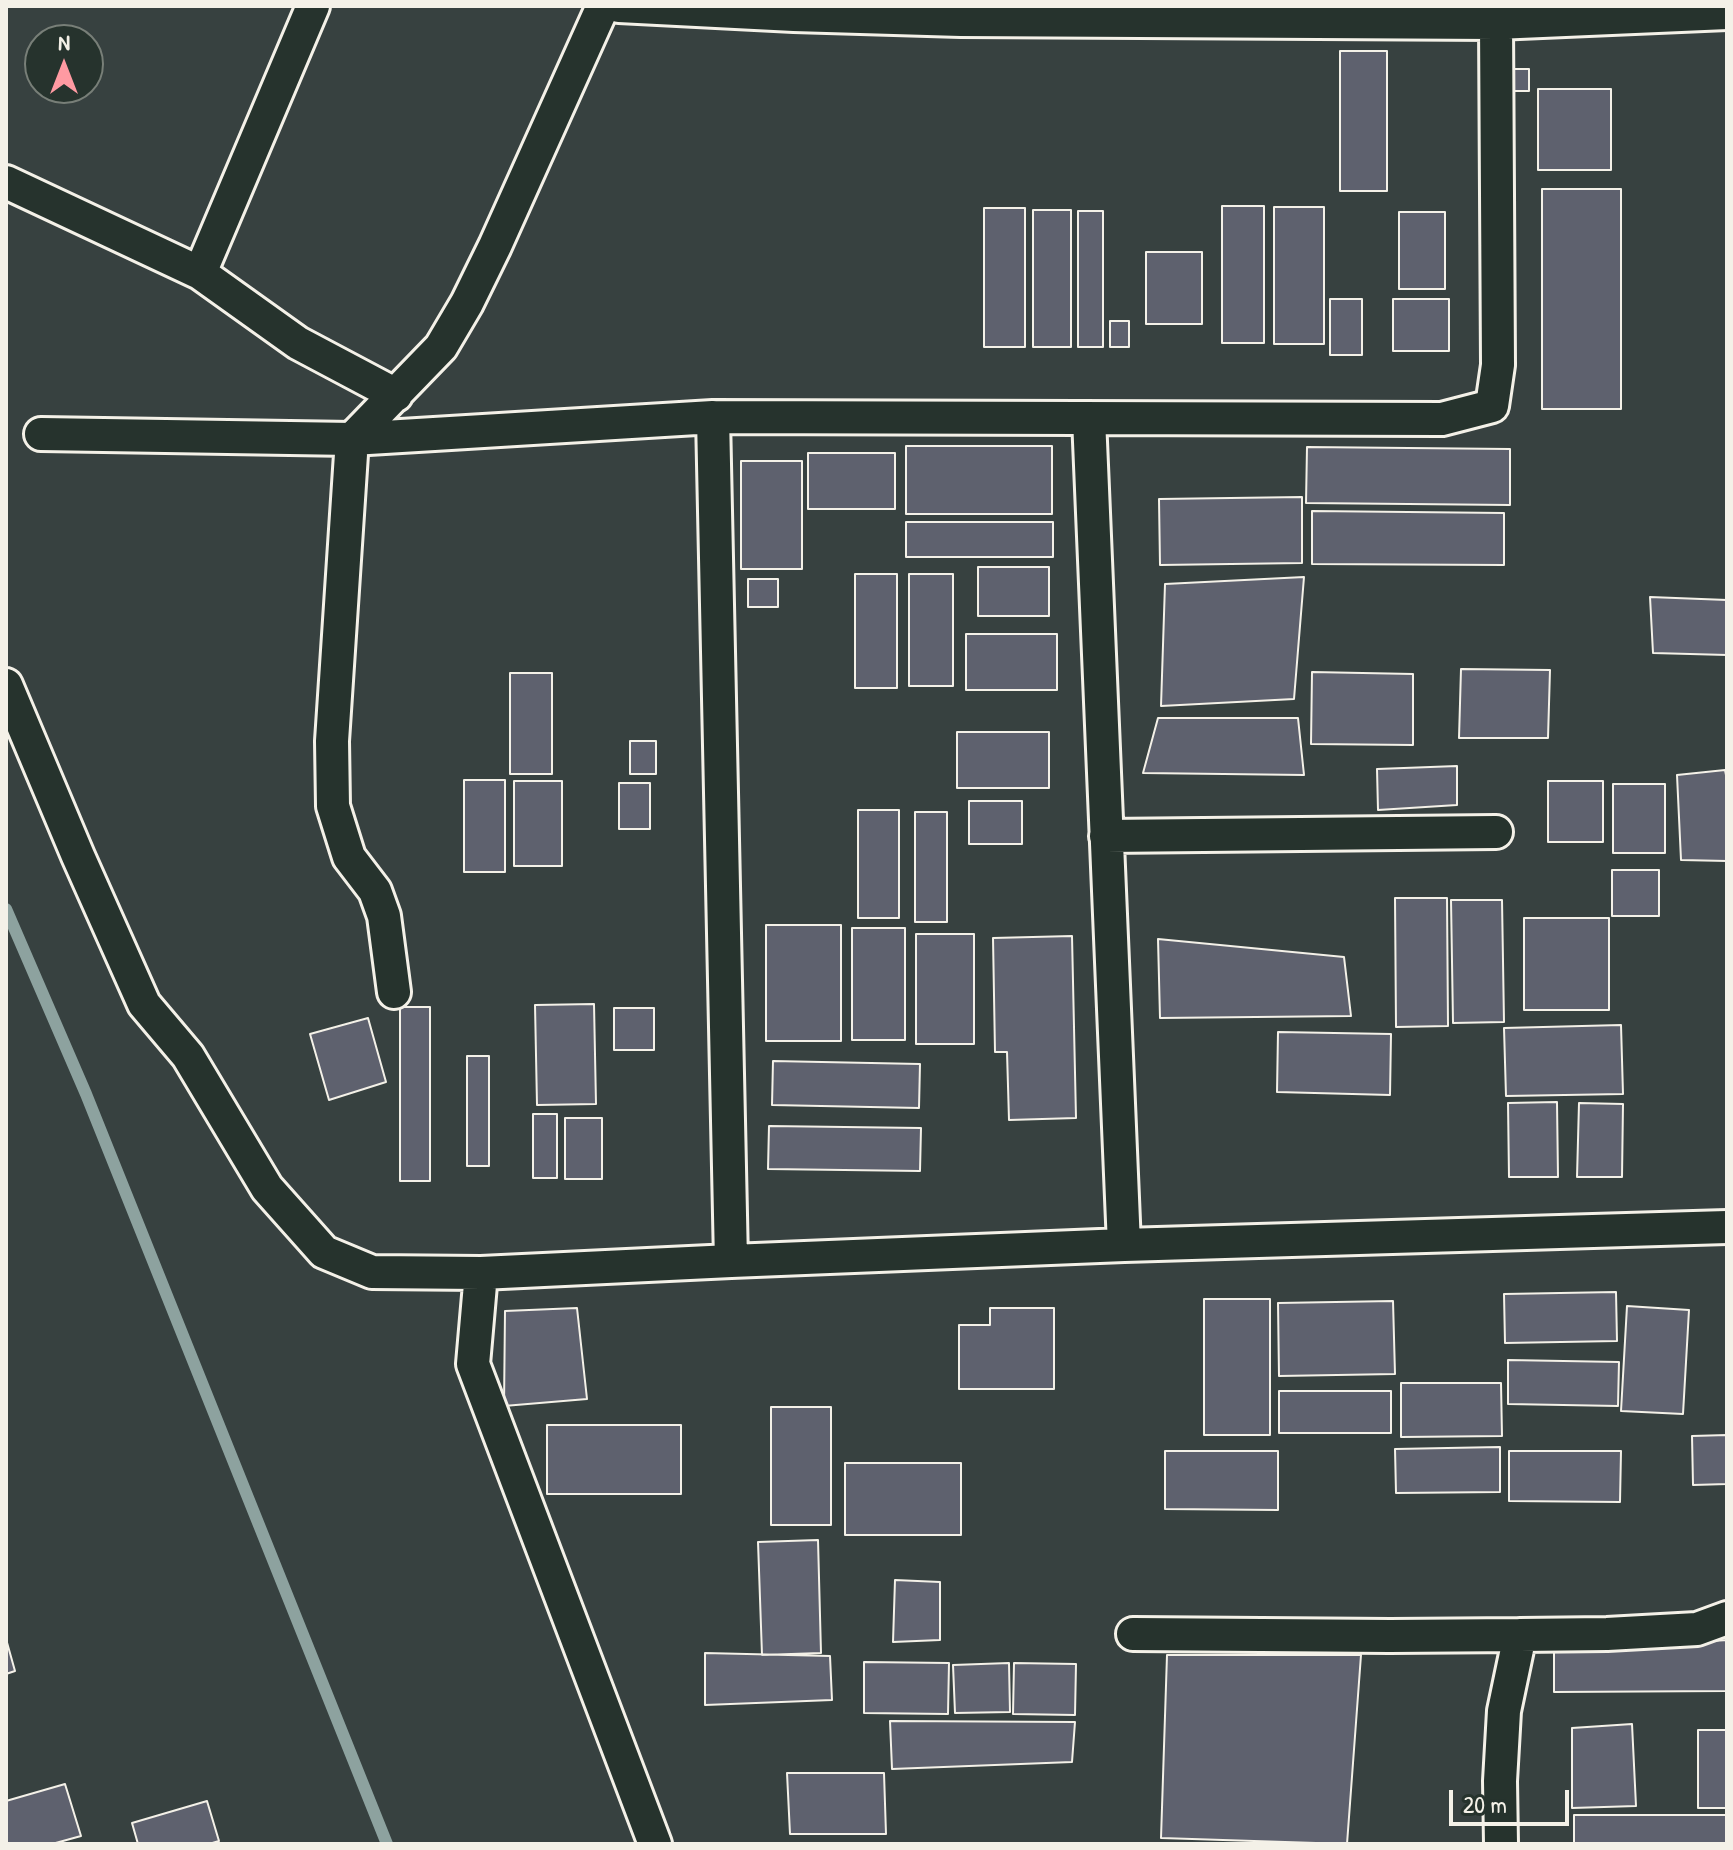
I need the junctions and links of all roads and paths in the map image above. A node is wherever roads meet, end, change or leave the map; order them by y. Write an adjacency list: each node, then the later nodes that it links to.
1 (313, 6): 7 (street)
2 (603, 6): 8 (street)
3 (619, 6): 5 (street)
4 (1727, 13): 5 (street)
5 (1496, 23): 10 (street)
6 (6, 182): 7 (street)
7 (200, 273): 8 (street)
8 (396, 395): 12 (street)
9 (713, 417): 10 (street); 12 (street); 19 (street)
10 (1089, 418): 15 (street)
11 (41, 434): 12 (street)
12 (352, 439): 16 (street)
13 (6, 685): 20 (street)
14 (1496, 832): 15 (street)
15 (1106, 836): 18 (street)
16 (394, 992)
17 (1727, 1227): 18 (street)
18 (1124, 1245): 19 (street)
19 (731, 1261): 20 (street)
20 (481, 1273): 24 (street)
21 (1727, 1618): 23 (street)
22 (1133, 1634): 23 (street)
23 (1520, 1635): 25 (street)
24 (655, 1844)
25 (1501, 1844)

